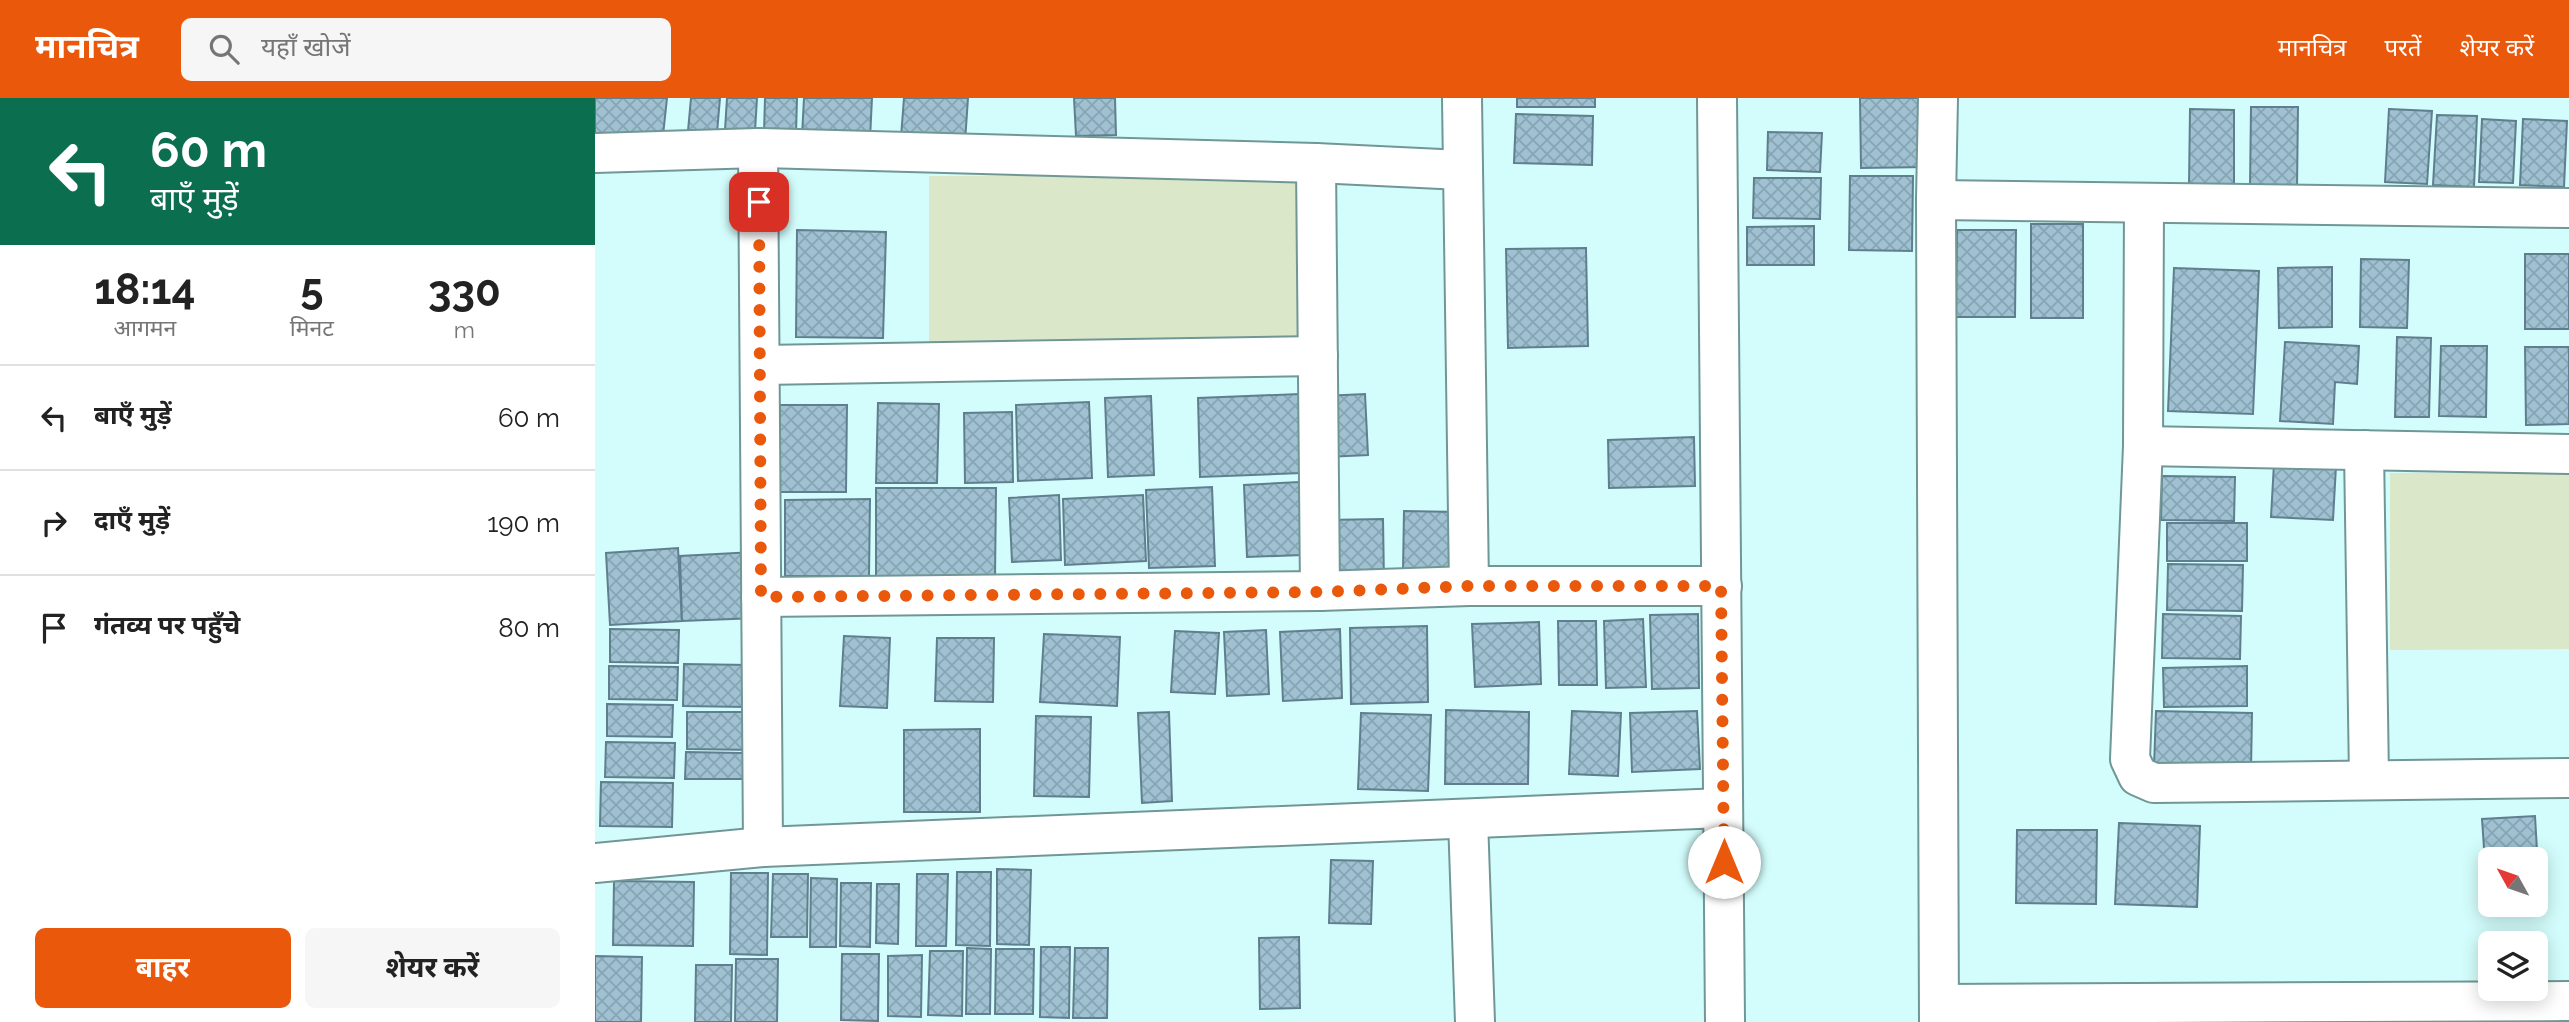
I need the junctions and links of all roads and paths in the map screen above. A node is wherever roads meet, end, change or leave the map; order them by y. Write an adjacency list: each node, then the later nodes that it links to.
1 (1462, 98): 7 (street)
2 (1717, 98): 17 (street)
3 (1938, 98): 8 (street)
4 (758, 148): 5 (street); 6 (street); 12 (street)
5 (595, 153)
6 (1316, 163): 7 (street); 11 (street)
7 (1462, 170): 16 (street)
8 (1936, 200): 9 (street); 27 (street)
9 (2144, 202): 10 (street); 13 (street)
10 (2569, 208)
11 (1318, 356): 12 (street); 18 (street)
12 (759, 365): 19 (street)
13 (2143, 446): 14 (street); 21 (street)
14 (2364, 450): 15 (street); 21 (street)
15 (2569, 454)
16 (1469, 586): 17 (street); 18 (street)
17 (1721, 586): 22 (street)
18 (1320, 592): 19 (street)
19 (761, 597): 24 (street)
20 (2569, 778): 21 (street)
21 (2369, 779)
22 (1723, 808): 23 (street); 29 (street)
23 (1468, 819): 24 (street); 28 (street)
24 (763, 847): 25 (street)
25 (595, 863)
26 (2569, 1001): 27 (street)
27 (1939, 1013)
28 (1475, 1022)
29 (1724, 1022)

